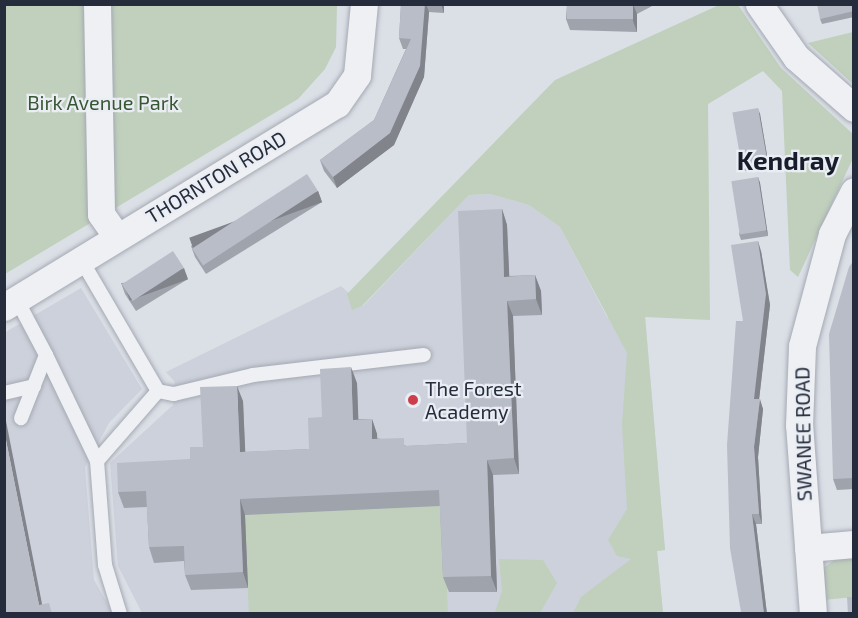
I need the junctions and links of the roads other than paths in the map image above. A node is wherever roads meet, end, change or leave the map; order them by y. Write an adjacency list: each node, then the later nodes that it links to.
1 (97, 4): 6 (street)
2 (364, 4): 6 (street, THORNTON ROAD)
3 (759, 4): 4 (street)
4 (854, 108)
5 (854, 191): 17 (street, SWANEE ROAD)
6 (117, 237): 7 (street, THORNTON ROAD)
7 (82, 261): 8 (street, THORNTON ROAD); 12 (lane)
8 (11, 303): 9 (lane)
9 (46, 355): 11 (lane); 15 (lane)
10 (424, 355): 12 (lane)
11 (34, 386): 13 (lane); 14 (lane)
12 (158, 391): 15 (lane)
13 (4, 393)
14 (21, 418)
15 (97, 461): 18 (lane)
16 (854, 544): 17 (street)
17 (808, 548): 19 (street, SWANEE ROAD)
18 (118, 613)
19 (813, 614)

